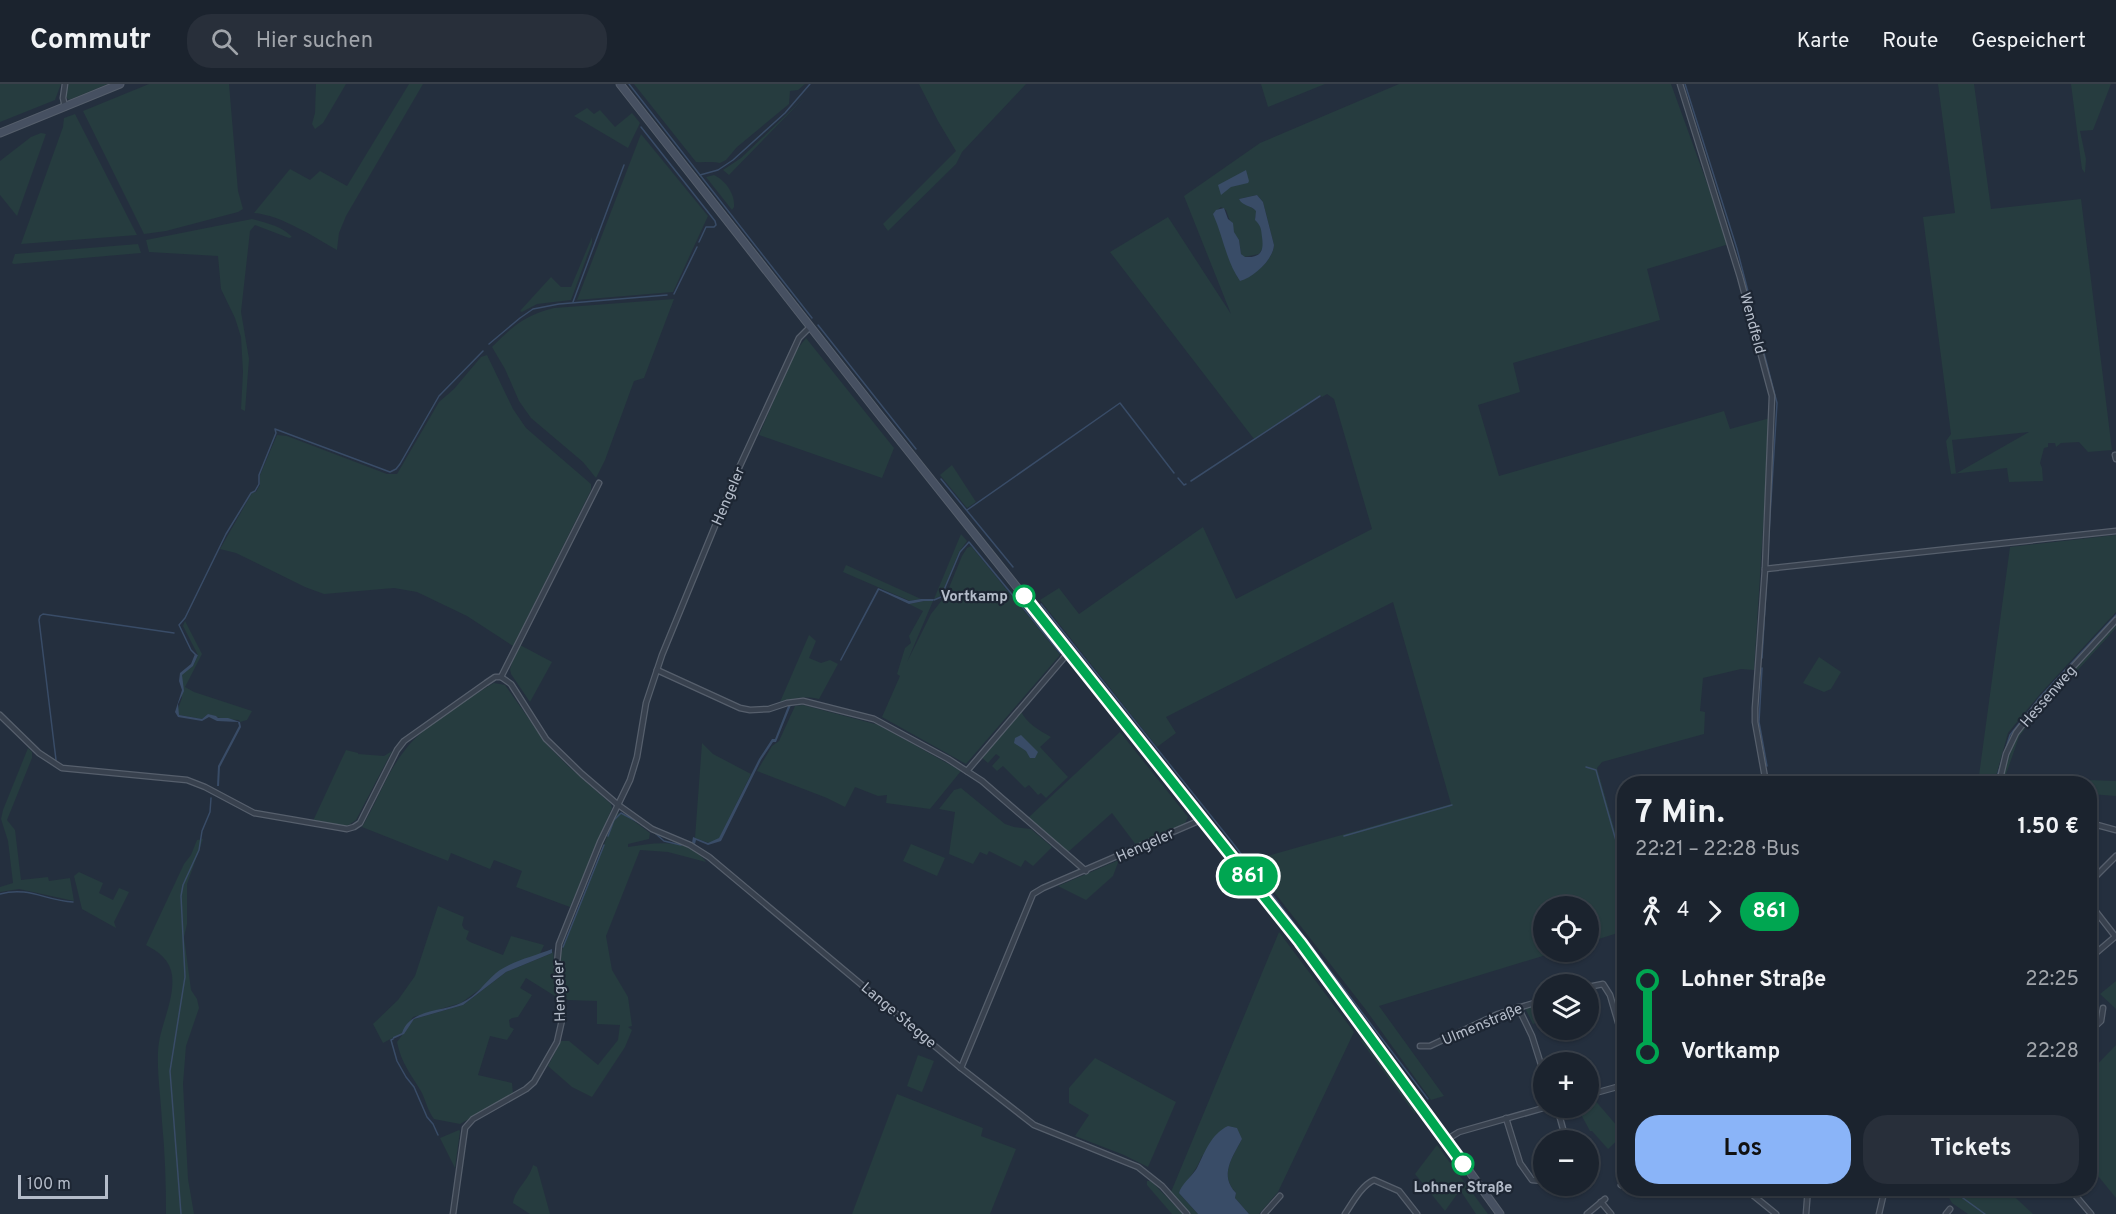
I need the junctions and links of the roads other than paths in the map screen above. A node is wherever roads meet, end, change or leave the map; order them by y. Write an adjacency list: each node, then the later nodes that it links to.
1 (65, 84): 5 (street)
2 (120, 84): 5 (main road)
3 (620, 84): 7 (main road)
4 (1680, 84): 10 (street, Wendfeld)
5 (65, 107): 6 (main road)
6 (0, 133)
7 (810, 327): 12 (main road); 13 (street, Hengeler)
8 (599, 483): 14 (street)
9 (2116, 531): 10 (street)
10 (1764, 569): 17 (street, Wendfeld)
11 (2116, 620): 18 (street, Hessenweg)
12 (1069, 652): 16 (street); 20 (main road)
13 (657, 670): 16 (street); 19 (street, Hengeler)
14 (501, 677): 15 (street); 19 (street, Lange Stegge)
15 (0, 715)
16 (967, 771): 24 (street)
17 (1765, 776)
18 (2001, 776)
19 (617, 804): 37 (street, Lange Stegge); 49 (street, Hengeler)
20 (1203, 819): 24 (street, Hengeler); 42 (main road)
21 (2097, 826): 22 (street)
22 (2116, 830)
23 (2116, 856): 25 (street)
24 (1086, 871): 37 (street, Hengeler)
25 (2097, 875)
26 (2097, 913): 27 (street)
27 (2116, 936): 28 (street)
28 (2097, 952)
29 (1599, 985): 33 (street)
30 (1533, 1003): 31 (street, Ulmenstraße)
31 (1518, 1007): 35 (street, Ulmenstraße); 36 (street)
32 (2103, 1008): 34 (street)
33 (1617, 1018)
34 (2097, 1025)
35 (1420, 1046)
36 (1537, 1052)
37 (962, 1068): 50 (street, Lange Stegge)
38 (1617, 1087): 39 (street)
39 (1599, 1092)
40 (1533, 1111): 41 (street)
41 (1506, 1118): 42 (street); 43 (street)
42 (1446, 1140): 54 (main road)
43 (1533, 1180)
44 (1280, 1196): 51 (street)
45 (1754, 1196): 57 (street)
46 (1807, 1196): 58 (street)
47 (1883, 1196): 59 (street)
48 (2076, 1196): 60 (street)
49 (453, 1214)
50 (1186, 1214)
51 (1264, 1214)
52 (1345, 1214): 53 (street)
53 (1417, 1214)
54 (1500, 1214)
55 (1587, 1214): 56 (street)
56 (1611, 1214)
57 (1776, 1214)
58 (1806, 1214)
59 (1879, 1214)
60 (2091, 1214)

